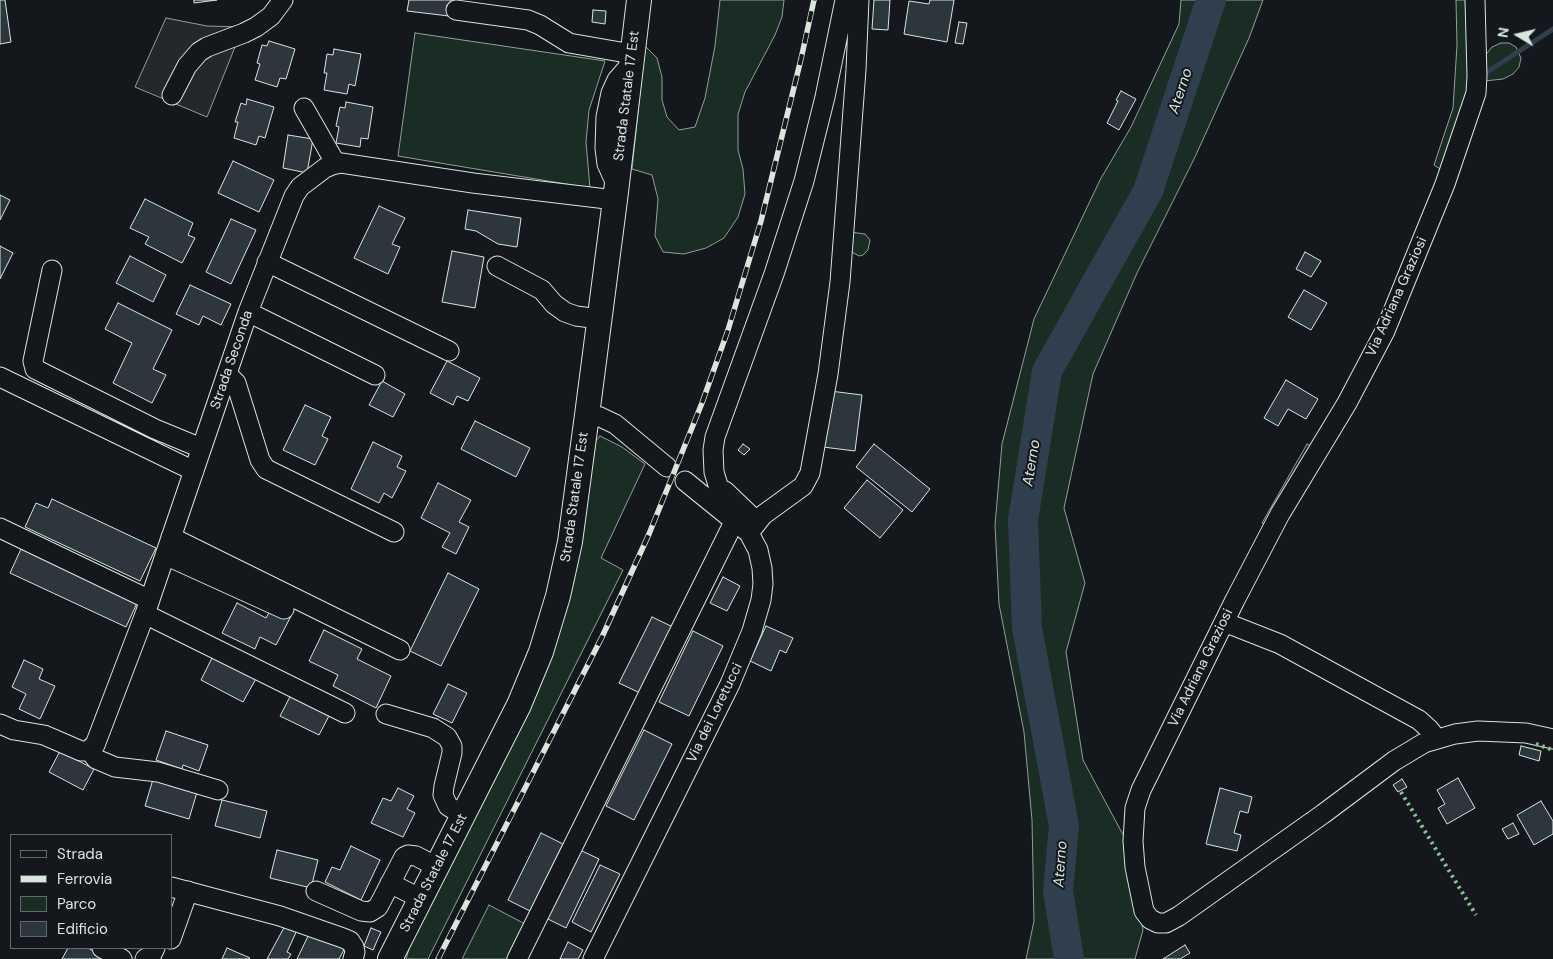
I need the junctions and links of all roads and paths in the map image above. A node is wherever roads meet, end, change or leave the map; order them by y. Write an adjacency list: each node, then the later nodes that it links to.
1 (282, 0): 10 (street)
2 (639, 0): 7 (main road, Strada Statale 17 Est)
3 (845, 0): 8 (street)
4 (860, 0): 9 (street)
5 (1475, 0): 37 (street, Via Adriana Graziosi)
6 (456, 10): 7 (street)
7 (632, 59): 13 (main road, Strada Statale 17 Est)
8 (832, 66): 9 (street); 27 (street)
9 (856, 70): 32 (street)
10 (172, 95)
11 (304, 108): 12 (street)
12 (336, 164): 13 (street); 14 (street, Strada Seconda)
13 (616, 193): 18 (main road, Strada Statale 17 Est)
14 (267, 262): 17 (street, Strada Seconda); 19 (street)
15 (497, 266): 18 (street)
16 (52, 270): 24 (street)
17 (248, 312): 20 (street); 21 (street, Strada Seconda)
18 (600, 320): 23 (main road, Strada Statale 17 Est)
19 (449, 351)
20 (375, 375)
21 (226, 376): 24 (street, Strada Seconda); 31 (street)
22 (0, 378): 26 (street)
23 (587, 415): 25 (street); 46 (main road, Strada Statale 17 Est)
24 (201, 448): 26 (street, Strada Seconda)
25 (667, 466)
26 (194, 471): 33 (street, Strada Seconda)
27 (714, 472): 29 (street); 32 (street, Via dei Loretucci)
28 (685, 481): 29 (street)
29 (734, 522): 32 (street); 61 (street)
30 (0, 528): 35 (street)
31 (394, 532)
32 (749, 532): 62 (street, Via dei Loretucci)
33 (171, 537): 34 (street, Strada Seconda); 38 (street)
34 (165, 555): 35 (street, Strada Seconda); 36 (street)
35 (147, 607): 39 (street); 44 (street, Strada Seconda)
36 (284, 608)
37 (1224, 622): 42 (street); 42 (street, Via Adriana Graziosi)
38 (400, 650)
39 (345, 713)
40 (386, 714): 46 (street)
41 (0, 724): 44 (street)
42 (1436, 738): 43 (street, Via Adriana Graziosi)
43 (1553, 739)
44 (89, 750): 45 (street)
45 (218, 790)
46 (464, 816): 47 (main road, Strada Statale 17 Est)
47 (437, 867): 48 (street); 51 (main road, Strada Statale 17 Est)
48 (390, 883): 49 (street); 51 (street)
49 (316, 891)
50 (176, 892): 52 (street); 58 (street)
51 (421, 898): 53 (main road, Strada Statale 17 Est)
52 (172, 930)
53 (403, 934): 59 (main road, Strada Statale 17 Est); 60 (street)
54 (104, 949): 56 (street)
55 (154, 949): 57 (street)
56 (122, 959)
57 (145, 959)
58 (353, 959)
59 (390, 959)
60 (401, 959)
61 (517, 959)
62 (593, 959)

